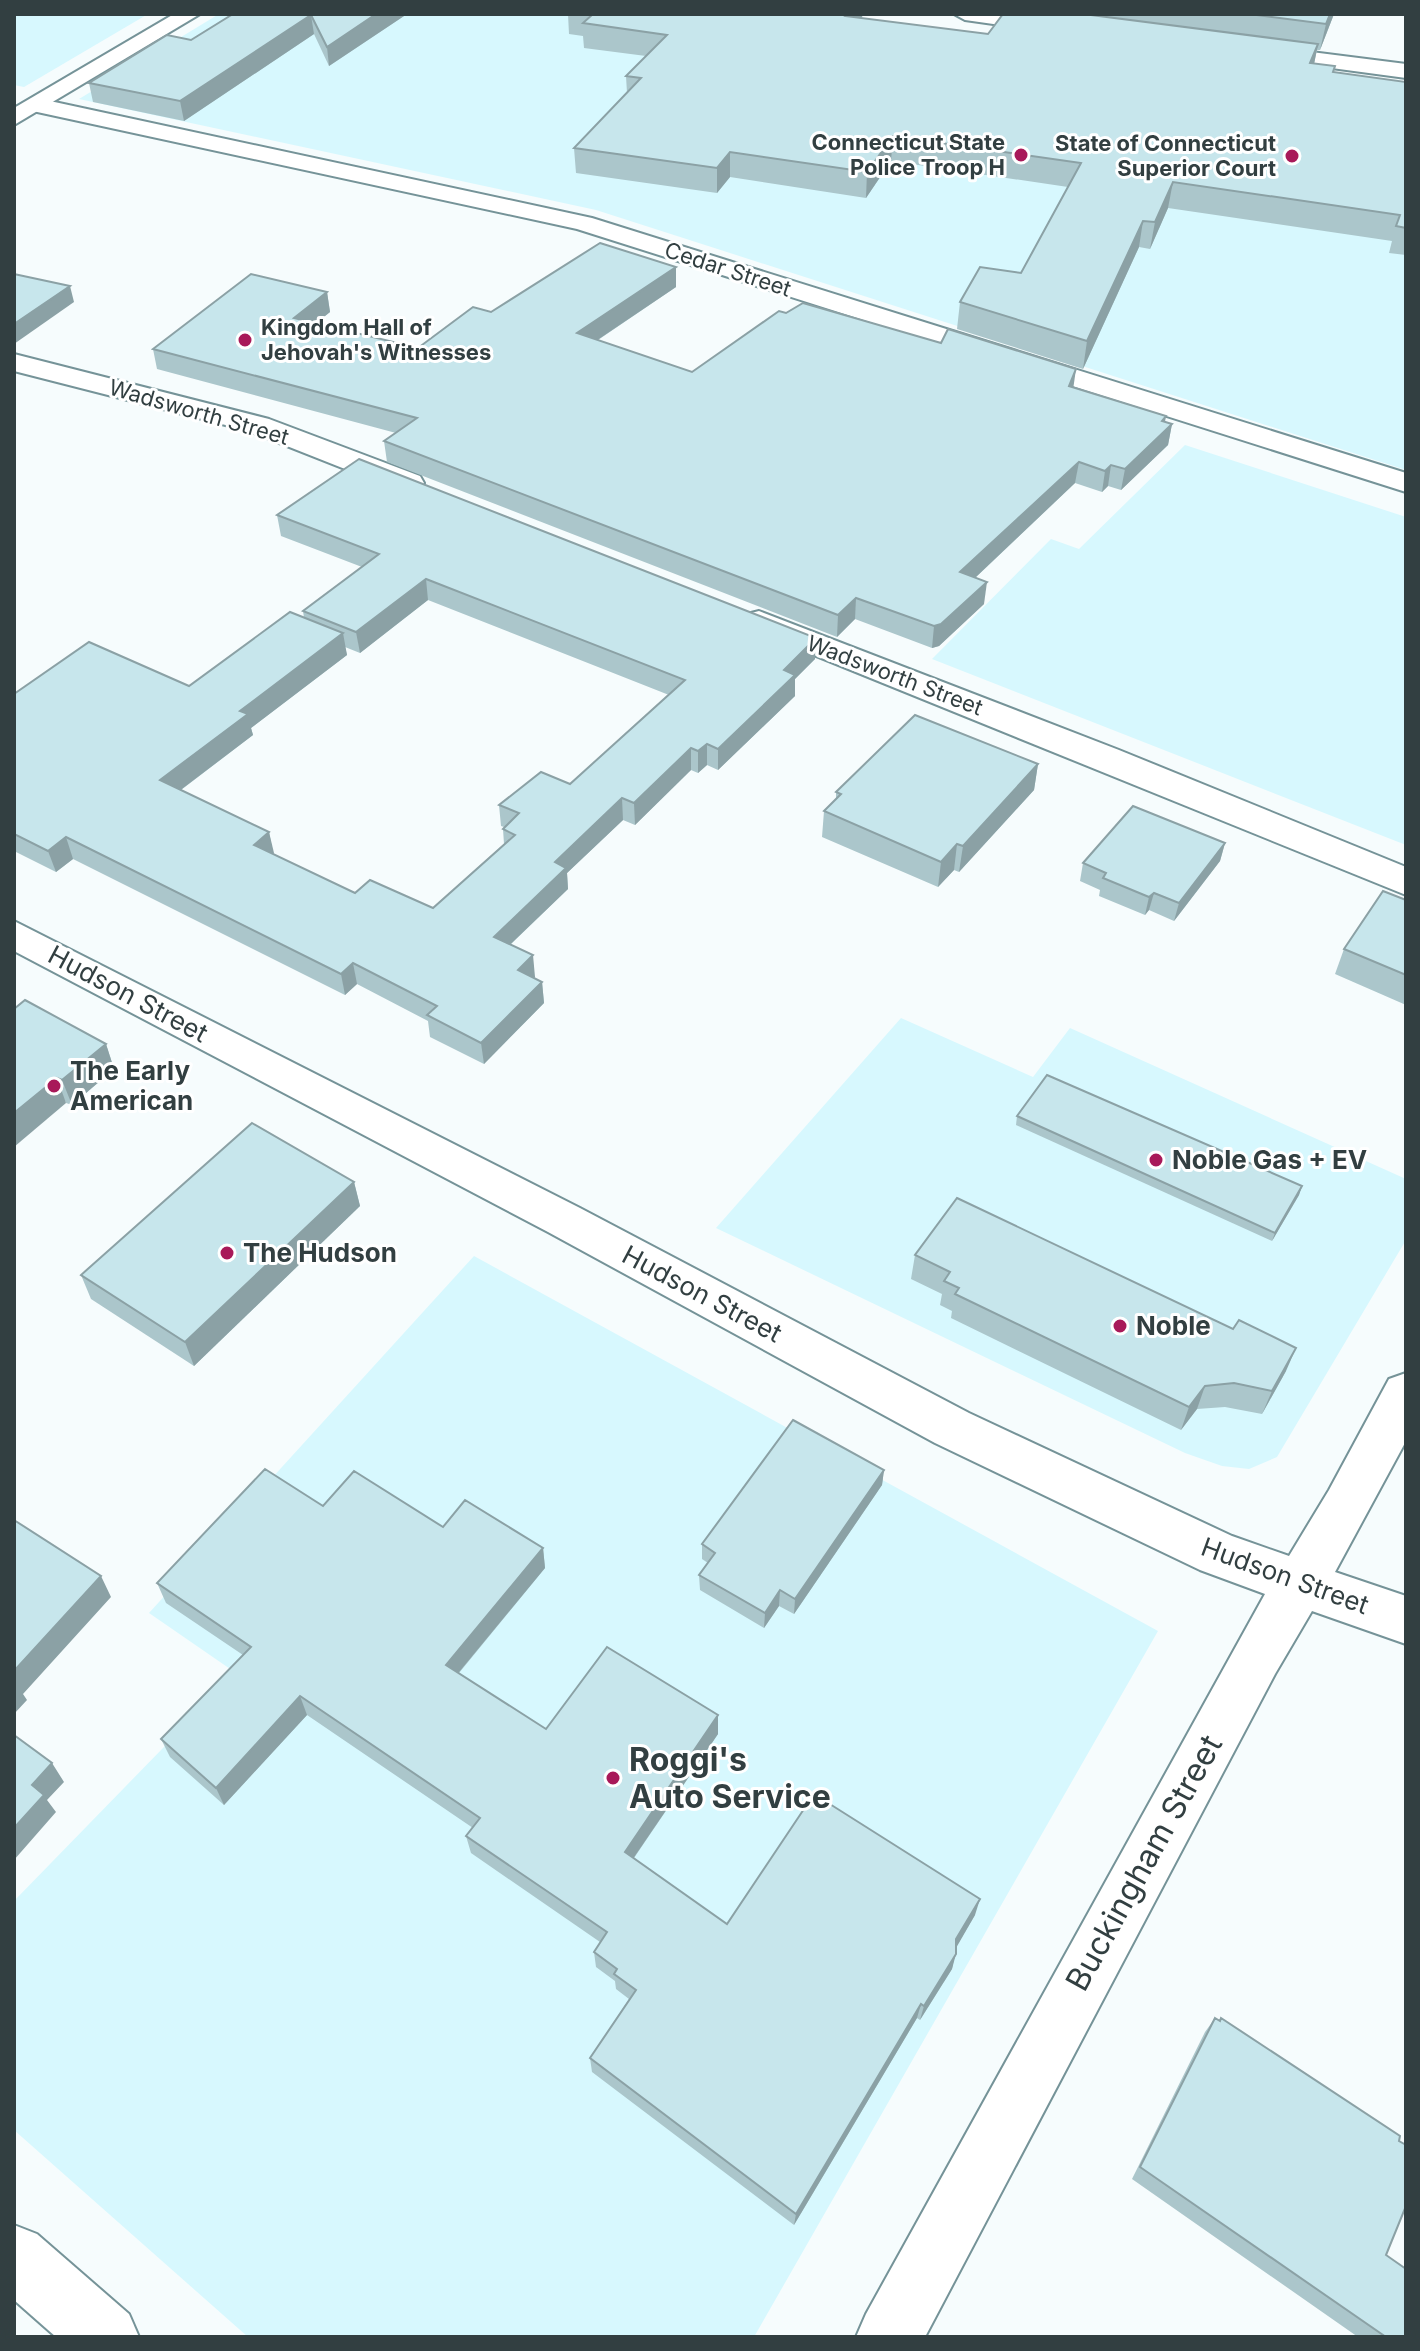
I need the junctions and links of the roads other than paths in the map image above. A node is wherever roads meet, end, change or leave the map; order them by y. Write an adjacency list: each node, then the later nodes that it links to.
1 (189, 14): 6 (street)
2 (965, 14): 3 (street)
3 (1082, 29)
4 (1239, 49): 5 (street)
5 (1406, 71)
6 (25, 112): 8 (street, Cedar Street)
7 (14, 362): 9 (street, Wadsworth Street)
8 (1406, 483)
9 (432, 491)
10 (727, 609): 11 (street, Wadsworth Street)
11 (1406, 882)
12 (14, 934): 14 (street, Hudson Street)
13 (1406, 1393): 14 (street, Buckingham Street)
14 (1302, 1583): 15 (street, Hudson Street); 18 (street, Buckingham Street)
15 (1406, 1620)
16 (14, 2257): 17 (street)
17 (106, 2337)
18 (889, 2337)

